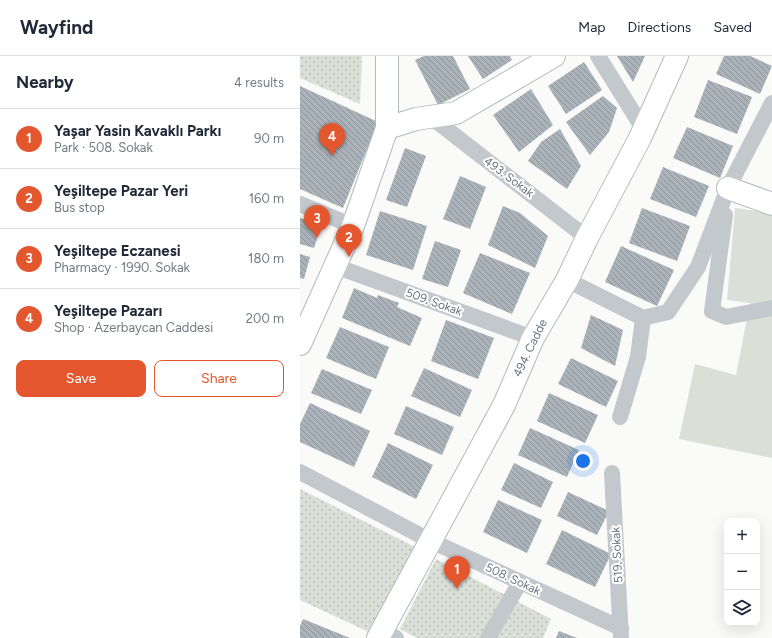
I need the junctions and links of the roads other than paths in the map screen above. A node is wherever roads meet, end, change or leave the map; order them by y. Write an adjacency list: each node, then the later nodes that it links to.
1 (387, 56): 7 (street)
2 (554, 56): 6 (street)
3 (598, 56): 8 (street)
4 (678, 56): 8 (street, 494. Cadde)
5 (772, 103): 9 (street)
6 (431, 117): 7 (street); 13 (street, 493. Sokak)
7 (387, 128): 12 (street)
8 (644, 130): 13 (street, 494. Cadde)
9 (728, 188): 11 (street); 16 (street); 17 (street)
10 (300, 204): 12 (street)
11 (772, 204)
12 (353, 226): 14 (street)
13 (588, 238): 15 (street, 494. Cadde)
14 (335, 266): 18 (street, 509. Sokak); 19 (street)
15 (567, 280): 17 (street); 18 (street, 494. Cadde)
16 (772, 308)
17 (643, 318): 20 (street)
18 (533, 338): 23 (street, 494. Cadde)
19 (300, 344)
20 (620, 417)
21 (300, 472): 23 (street, 508. Sokak)
22 (612, 473): 25 (street, 519. Sokak)
23 (431, 541): 24 (street, 508. Sokak); 26 (street, 494. Cadde)
24 (520, 582): 25 (street, 508. Sokak); 27 (street)
25 (621, 633)
26 (385, 635)
27 (488, 638)

